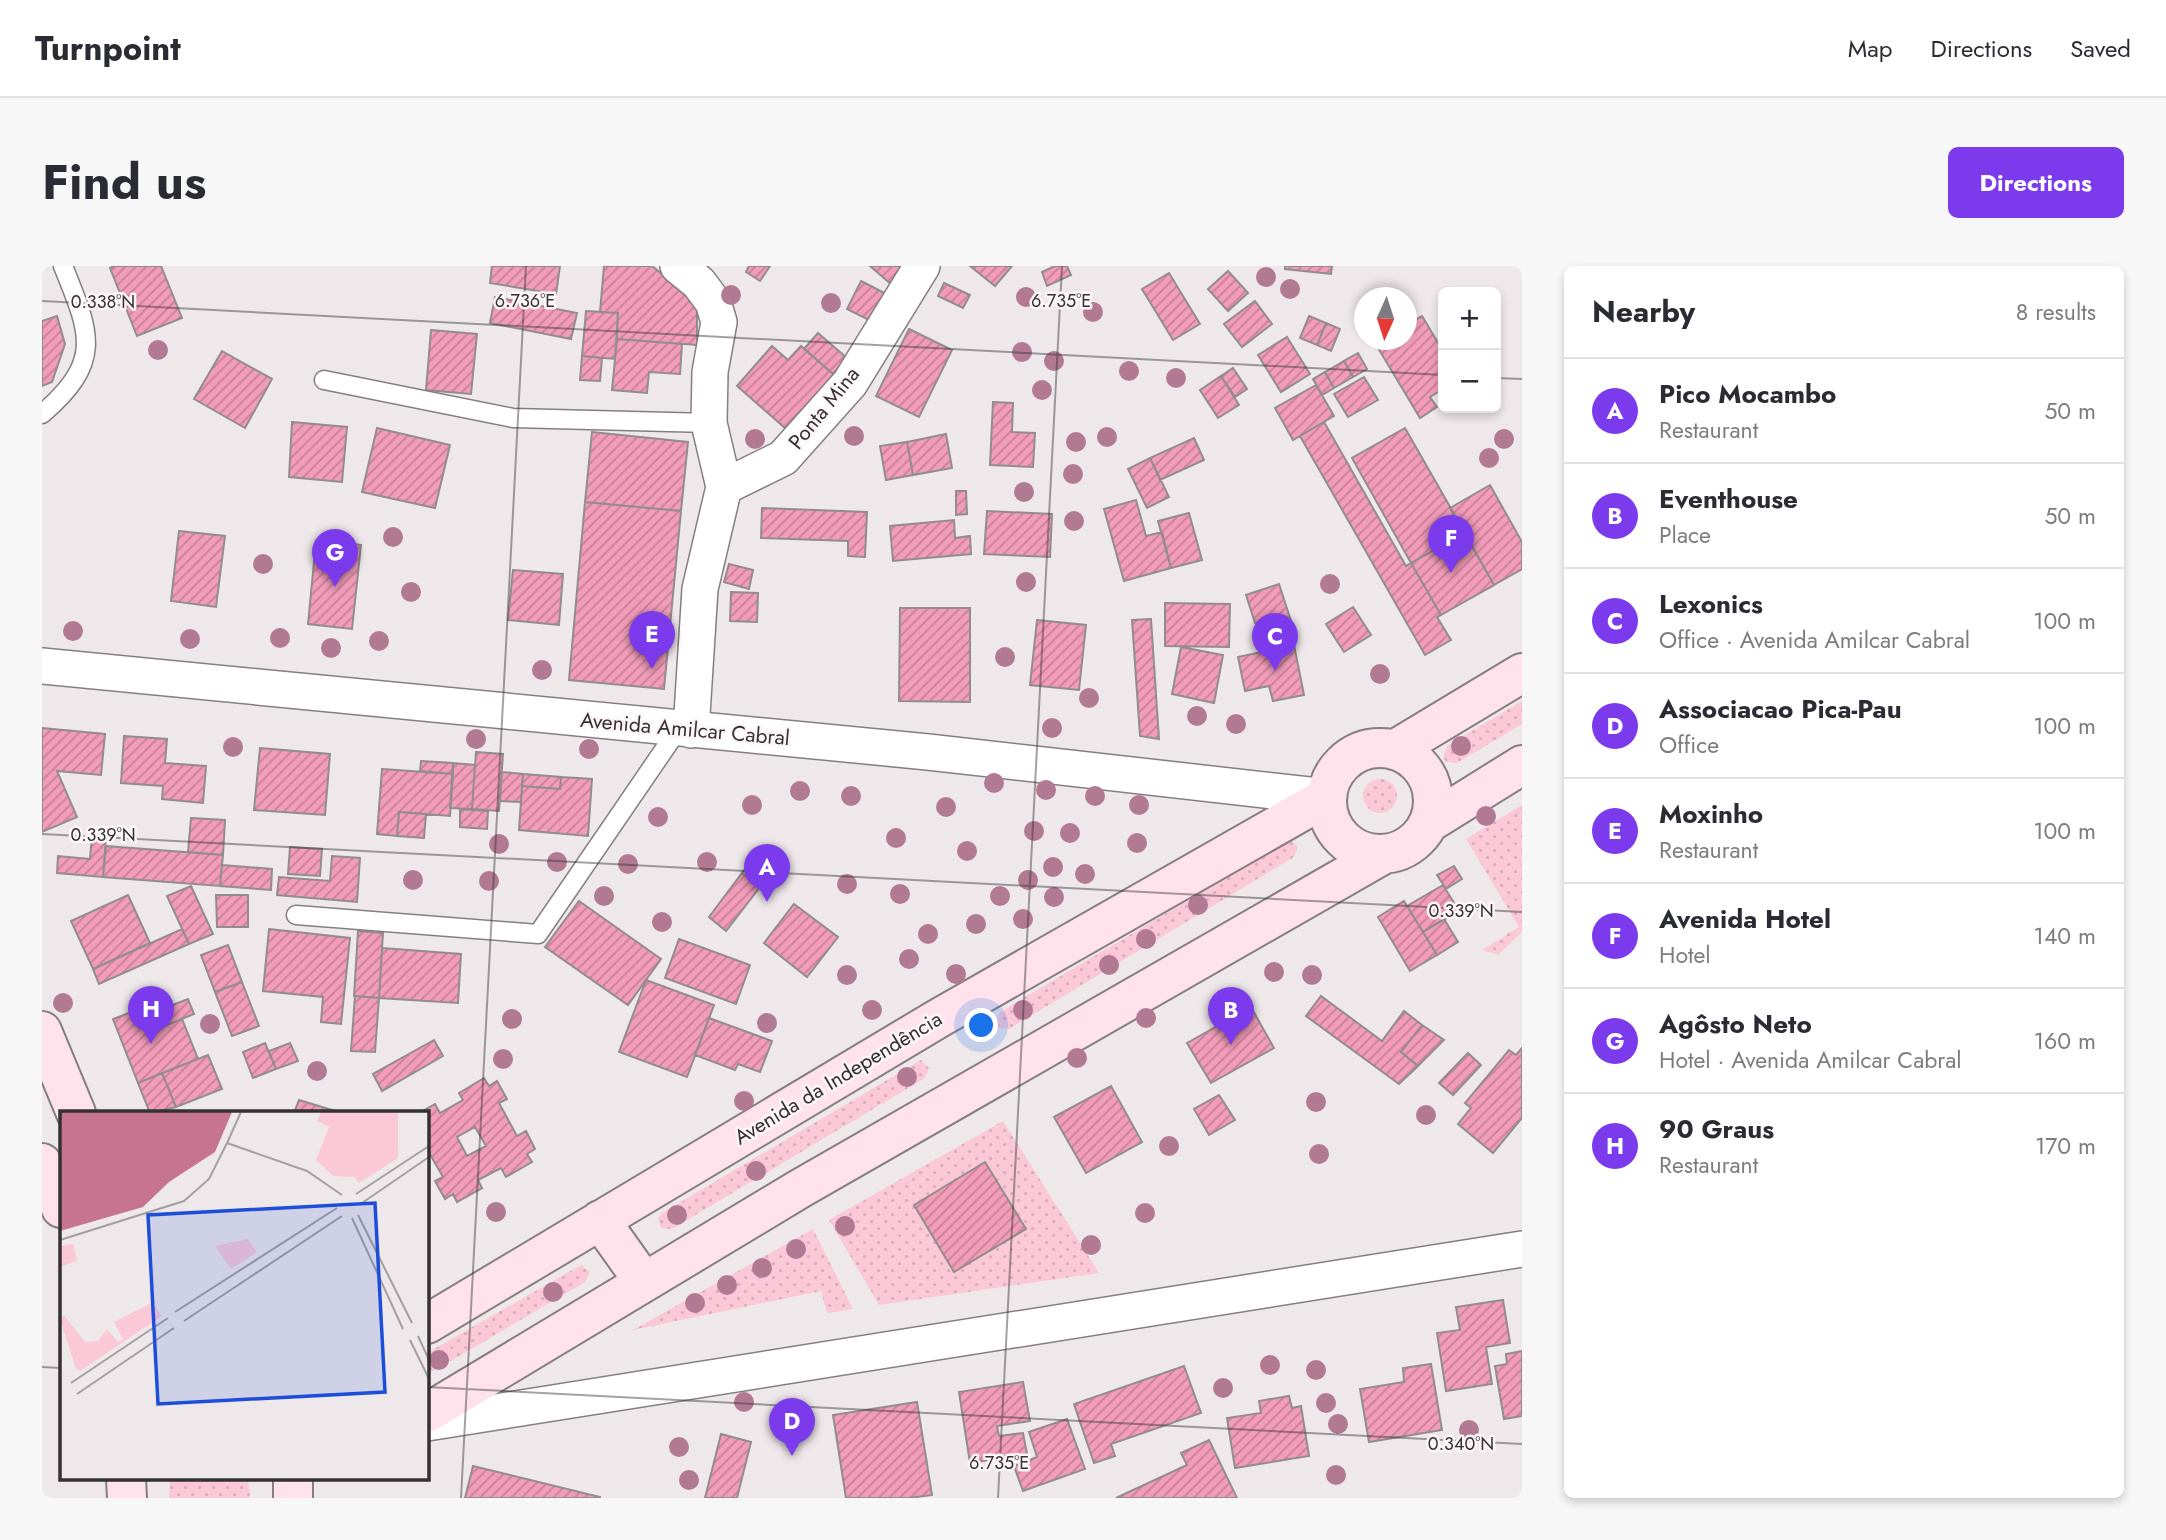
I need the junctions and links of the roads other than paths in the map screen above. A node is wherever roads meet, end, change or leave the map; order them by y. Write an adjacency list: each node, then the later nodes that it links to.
1 (63, 266): 5 (lane)
2 (678, 266): 6 (street)
3 (922, 266): 7 (street, Ponta Mina)
4 (324, 380): 6 (lane)
5 (42, 414)
6 (709, 423): 7 (street)
7 (724, 487): 10 (street)
8 (42, 666): 10 (street, Avenida Amilcar Cabral)
9 (1522, 673): 11 (street)
10 (685, 729): 13 (street, Avenida Amilcar Cabral); 16 (lane)
11 (1394, 750): 13 (street); 14 (street)
12 (1522, 765): 14 (street)
13 (1327, 797): 15 (street); 21 (street, Avenida da Independência)
14 (1429, 823): 15 (street)
15 (1384, 854): 23 (street)
16 (296, 915)
17 (42, 1031): 18 (street)
18 (75, 1111)
19 (42, 1163): 20 (street)
20 (60, 1206)
21 (600, 1220): 23 (street); 24 (street, Avenida da Independência)
22 (1522, 1249): 26 (street)
23 (644, 1282): 25 (street)
24 (429, 1323)
25 (429, 1412)
26 (429, 1423)
27 (125, 1480): 28 (street)
28 (127, 1498)

